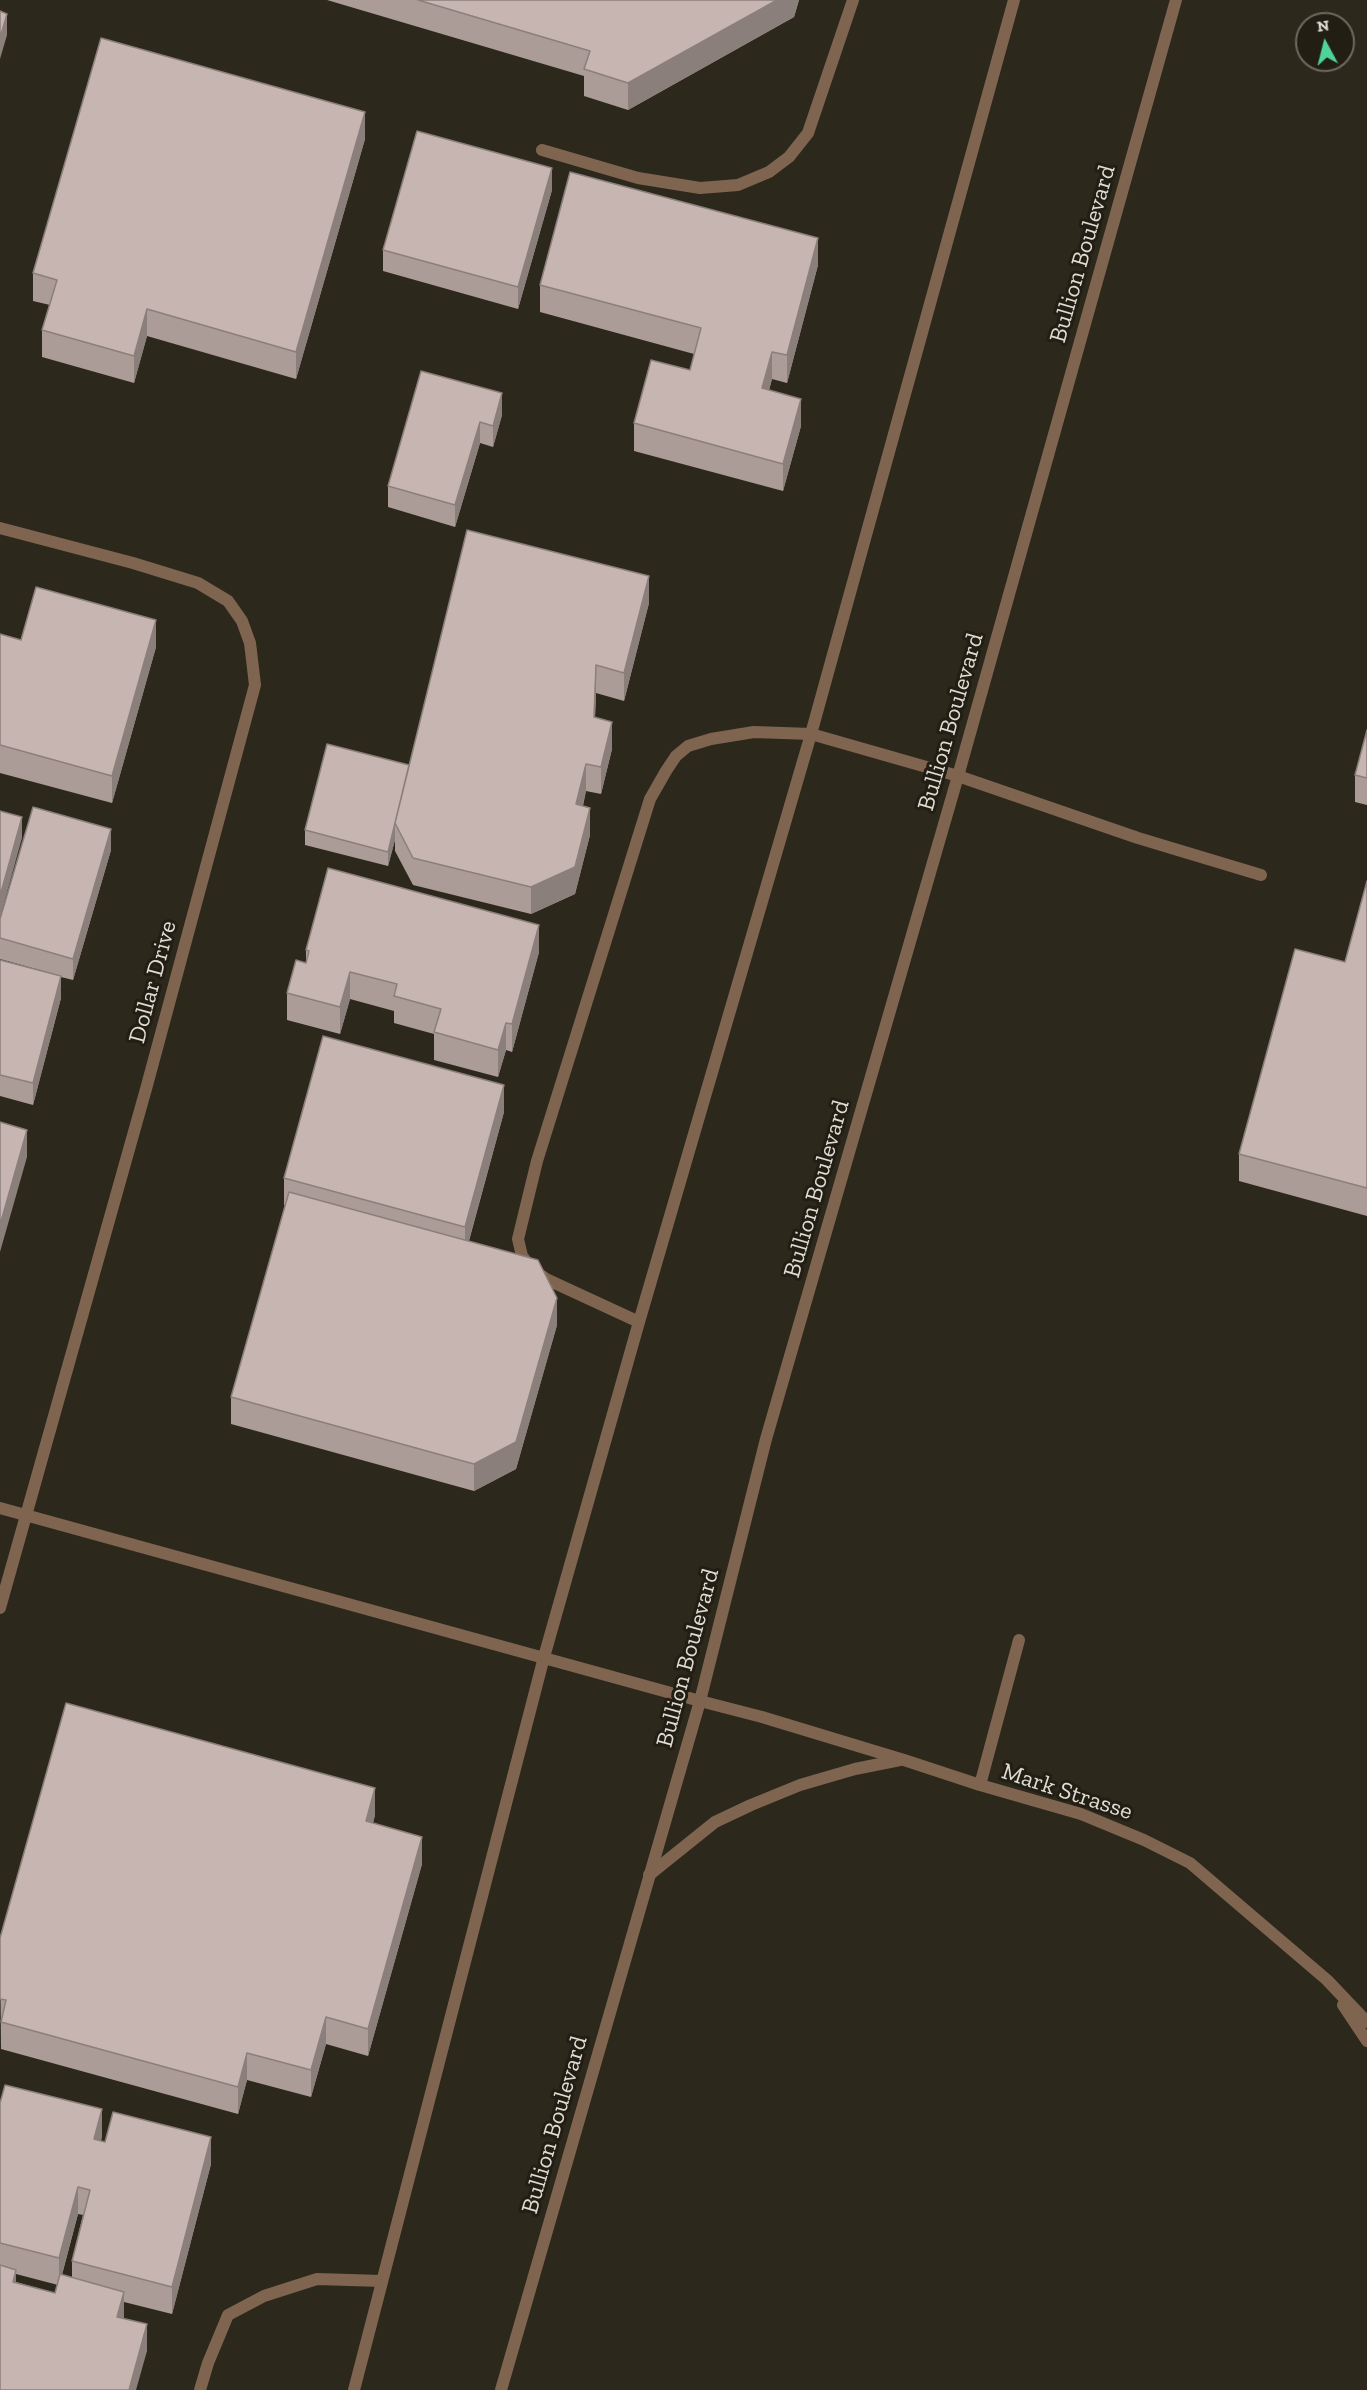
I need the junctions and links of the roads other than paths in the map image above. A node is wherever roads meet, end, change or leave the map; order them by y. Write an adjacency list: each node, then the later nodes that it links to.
1 (853, 0): 4 (street)
2 (1014, 0): 6 (street)
3 (1176, 0): 7 (street, Bullion Boulevard)
4 (542, 150)
5 (0, 528): 11 (street, Dollar Drive)
6 (811, 734): 7 (street); 9 (street); 9 (street)
7 (958, 776): 8 (street); 15 (street, Bullion Boulevard)
8 (1261, 875)
9 (639, 1322): 14 (street)
10 (0, 1508): 11 (street, Mark Strasse)
11 (26, 1515): 12 (street, Dollar Drive); 14 (street, Mark Strasse)
12 (0, 1608)
13 (1018, 1640): 17 (street)
14 (544, 1657): 15 (street, Mark Strasse); 22 (street)
15 (700, 1701): 16 (street, Mark Strasse); 18 (street, Bullion Boulevard)
16 (904, 1760): 17 (street, Mark Strasse); 18 (street)
17 (980, 1785): 19 (street, Mark Strasse)
18 (648, 1875): 25 (street, Bullion Boulevard)
19 (1327, 1980): 20 (street, Mark Strasse); 21 (street)
20 (1367, 2022)
21 (1367, 2041)
22 (382, 2281): 23 (street); 24 (street)
23 (200, 2390)
24 (354, 2390)
25 (501, 2390)

